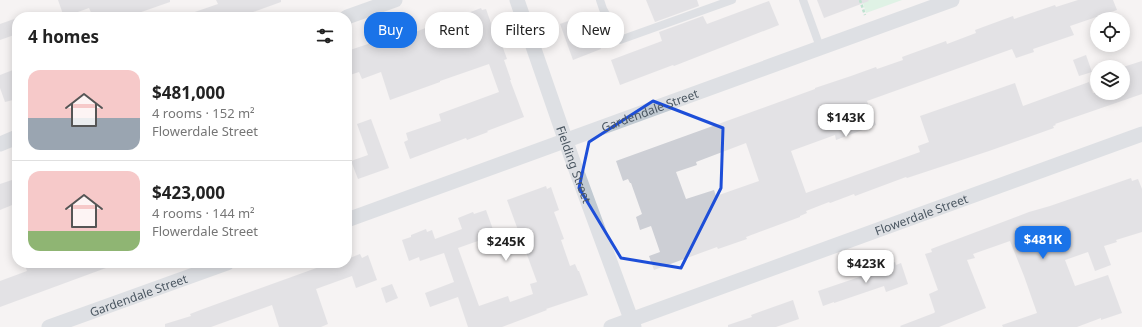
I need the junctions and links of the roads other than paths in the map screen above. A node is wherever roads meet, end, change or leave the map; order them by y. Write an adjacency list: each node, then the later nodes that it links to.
1 (395, 0): 7 (street)
2 (517, 0): 11 (street, Fielding Street)
3 (600, 0): 4 (lane)
4 (732, 0)
5 (803, 0): 8 (lane)
6 (952, 0): 8 (street, Gardendale Street)
7 (352, 15)
8 (820, 48): 11 (street, Gardendale Street)
9 (1142, 134): 15 (street, Flowerdale Street)
10 (12, 140): 12 (street)
11 (566, 141): 13 (street, Gardendale Street); 15 (street, Fielding Street)
12 (0, 144)
13 (352, 218)
14 (213, 268): 16 (street, Gardendale Street)
15 (633, 323): 17 (street, Flowerdale Street)
16 (49, 327)
17 (611, 327)

